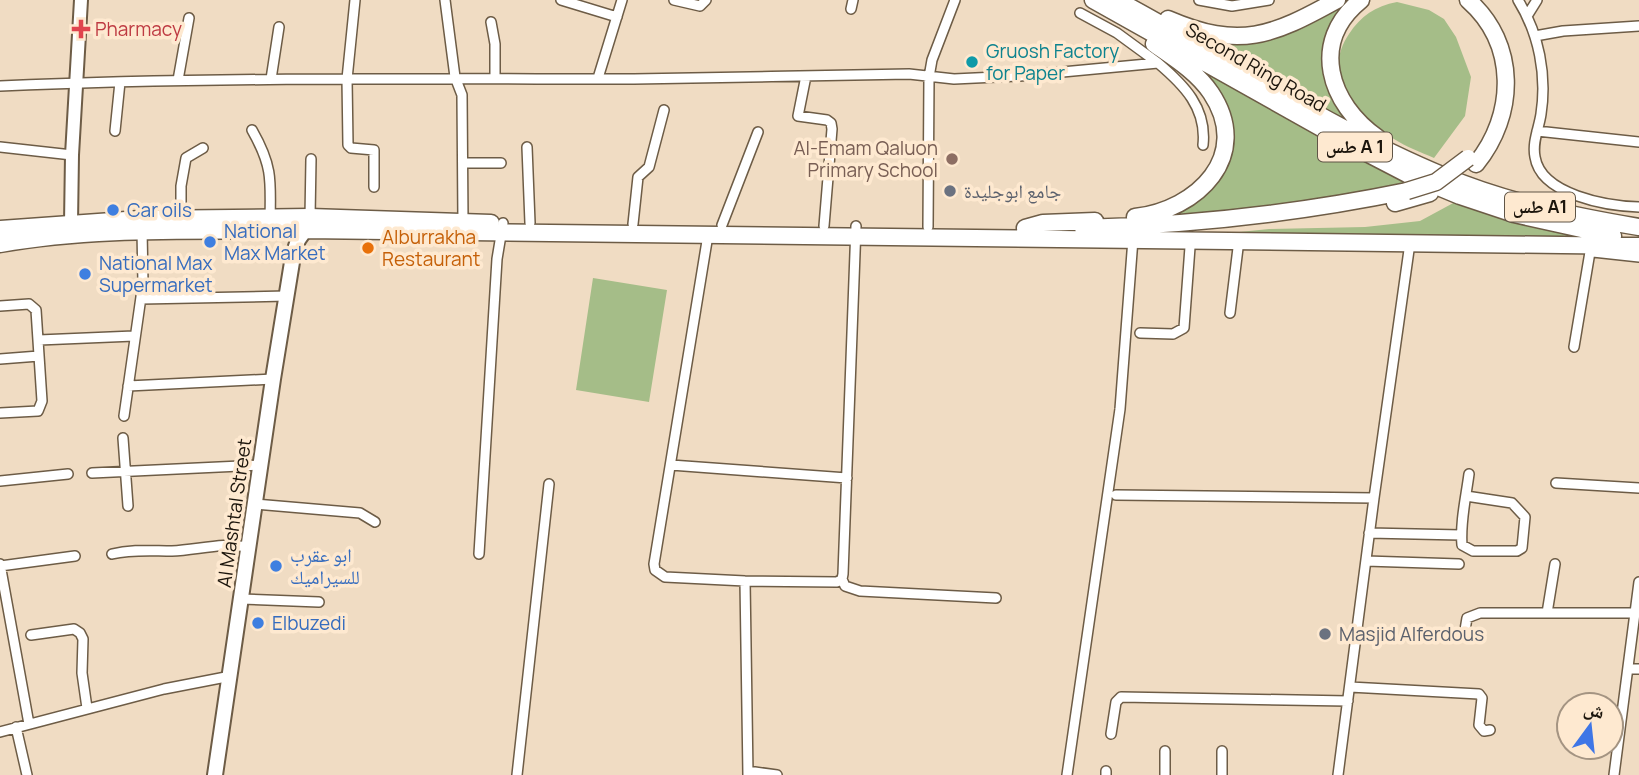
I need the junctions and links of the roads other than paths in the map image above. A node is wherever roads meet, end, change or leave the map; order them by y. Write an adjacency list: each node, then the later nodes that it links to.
1 (81, 0): 37 (street)
2 (355, 0): 35 (street)
3 (445, 0): 30 (street)
4 (561, 0): 22 (street)
5 (622, 0): 22 (street)
6 (674, 0): 7 (street)
7 (706, 0)
8 (955, 0): 31 (street)
9 (1092, 0): 70 (highway); 78 (highway, Second Ring Road / طس A 1)
10 (1117, 0): 55 (highway, Second Ring Road / طس A 1)
11 (1130, 0): 14 (highway)
12 (1199, 0): 13 (street)
13 (1269, 0)
14 (1337, 0)
15 (1361, 0): 55 (highway)
16 (1453, 0): 52 (highway)
17 (1468, 0): 52 (highway)
18 (1518, 0): 21 (street)
19 (1537, 0): 21 (street)
20 (1080, 13): 28 (street)
21 (1527, 16): 27 (street)
22 (617, 17): 33 (street)
23 (189, 18): 36 (street)
24 (491, 22): 32 (street)
25 (1639, 26): 27 (street)
26 (279, 27): 34 (street)
27 (1535, 36): 43 (street)
28 (1158, 63): 31 (street); 46 (street)
29 (806, 76): 31 (street); 33 (street); 67 (street)
30 (455, 77): 32 (street); 35 (street); 53 (street)
31 (929, 77): 68 (street)
32 (495, 78): 33 (street)
33 (598, 78)
34 (271, 79): 35 (street); 36 (street)
35 (347, 79): 57 (street)
36 (178, 80): 38 (street)
37 (76, 82): 38 (street); 39 (street); 50 (street)
38 (120, 82): 42 (street)
39 (0, 86)
40 (664, 110): 65 (street)
41 (252, 130): 60 (street)
42 (115, 131)
43 (1537, 131): 45 (street); 58 (street)
44 (758, 132): 66 (street)
45 (1639, 142)
46 (1203, 145)
47 (0, 147): 50 (street)
48 (527, 147): 63 (street)
49 (203, 148): 59 (street)
50 (72, 155): 62 (street)
51 (311, 159): 64 (street)
52 (1472, 161): 70 (highway, bridge); 79 (highway)
53 (463, 163): 54 (street); 61 (street)
54 (501, 163)
55 (1424, 168): 56 (highway, Second Ring Road / طس A 1)
56 (1444, 176): 69 (highway, Second Ring Road / طس A1)
57 (374, 187)
58 (1639, 207)
59 (181, 219): 60 (highway); 62 (highway)
60 (270, 219): 64 (highway)
61 (463, 222): 64 (highway); 72 (highway)
62 (71, 223): 71 (highway)
63 (530, 223): 65 (highway); 72 (highway)
64 (308, 224): 72 (highway); 74 (highway); 85 (main road, Al Mashtal Street)
65 (633, 224): 66 (highway)
66 (722, 225): 67 (highway)
67 (824, 226): 75 (highway)
68 (928, 227): 70 (highway); 75 (highway)
69 (1639, 227)
70 (1025, 228)
71 (0, 229)
72 (501, 229): 76 (highway); 123 (street)
73 (142, 230): 74 (highway); 80 (highway); 88 (street)
74 (285, 231): 85 (main road, Al Mashtal Street)
75 (856, 231): 76 (highway); 77 (highway); 108 (street)
76 (708, 235): 103 (street)
77 (1133, 239): 79 (highway); 157 (street)
78 (1639, 240)
79 (1175, 242): 81 (highway); 82 (street); 91 (street)
80 (0, 244)
81 (1639, 246)
82 (1238, 248): 83 (street); 90 (street)
83 (1409, 250): 84 (street); 115 (street)
84 (1590, 252): 86 (street); 94 (street)
85 (293, 256): 87 (main road, Al Mashtal Street)
86 (1639, 257)
87 (288, 296): 88 (street); 97 (main road, Al Mashtal Street)
88 (141, 299): 92 (street)
89 (0, 306): 93 (street)
90 (1230, 313)
91 (1140, 333)
92 (134, 336): 93 (street); 98 (street)
93 (39, 340): 95 (street)
94 (1574, 347)
95 (39, 356): 96 (street); 99 (street)
96 (0, 359)
97 (272, 379): 98 (street); 102 (main road, Al Mashtal Street)
98 (128, 386): 100 (street)
99 (0, 413)
100 (124, 416)
101 (123, 438): 104 (street)
102 (260, 465): 104 (street); 116 (main road, Al Mashtal Street)
103 (671, 465): 108 (street); 130 (street)
104 (125, 470): 105 (street); 117 (street)
105 (92, 473)
106 (68, 474): 109 (street)
107 (1469, 474): 114 (street)
108 (847, 478): 129 (street)
109 (0, 481)
110 (1556, 483): 112 (street)
111 (550, 484): 155 (street)
112 (1639, 488)
113 (1116, 495): 115 (street)
114 (1466, 496): 120 (street); 120 (street)
115 (1374, 498): 119 (street)
116 (255, 504): 118 (street); 121 (main road, Al Mashtal Street)
117 (128, 506)
118 (375, 522)
119 (1369, 533): 120 (street); 125 (street)
120 (1461, 535)
121 (248, 547): 122 (street); 132 (main road, Al Mashtal Street)
122 (112, 554)
123 (479, 554)
124 (75, 556): 128 (street)
125 (1366, 561): 126 (street); 142 (street)
126 (1459, 564)
127 (1555, 564): 135 (street)
128 (0, 565): 145 (street)
129 (842, 579): 130 (street); 133 (street)
130 (745, 581): 152 (street)
131 (1639, 582): 136 (street)
132 (242, 598): 134 (street); 141 (main road, Al Mashtal Street)
133 (996, 598)
134 (319, 602)
135 (1548, 613): 136 (street); 138 (street)
136 (1635, 613): 139 (street)
137 (31, 635): 144 (street)
138 (1464, 636)
139 (1628, 669): 140 (street); 161 (street)
140 (1639, 670)
141 (231, 676): 144 (street); 154 (main road, Al Mashtal Street)
142 (1350, 687): 143 (street); 147 (street)
143 (1348, 701): 149 (street); 160 (street)
144 (87, 708): 145 (street)
145 (29, 724): 146 (street)
146 (16, 727): 148 (street); 153 (street)
147 (1490, 730)
148 (0, 732)
149 (1111, 734)
150 (1166, 751): 158 (street)
151 (1222, 751): 159 (street)
152 (748, 773): 156 (street)
153 (27, 775)
154 (215, 775)
155 (517, 775)
156 (777, 775)
157 (1067, 775)
158 (1165, 775)
159 (1222, 775)
160 (1339, 775)
161 (1614, 775)

